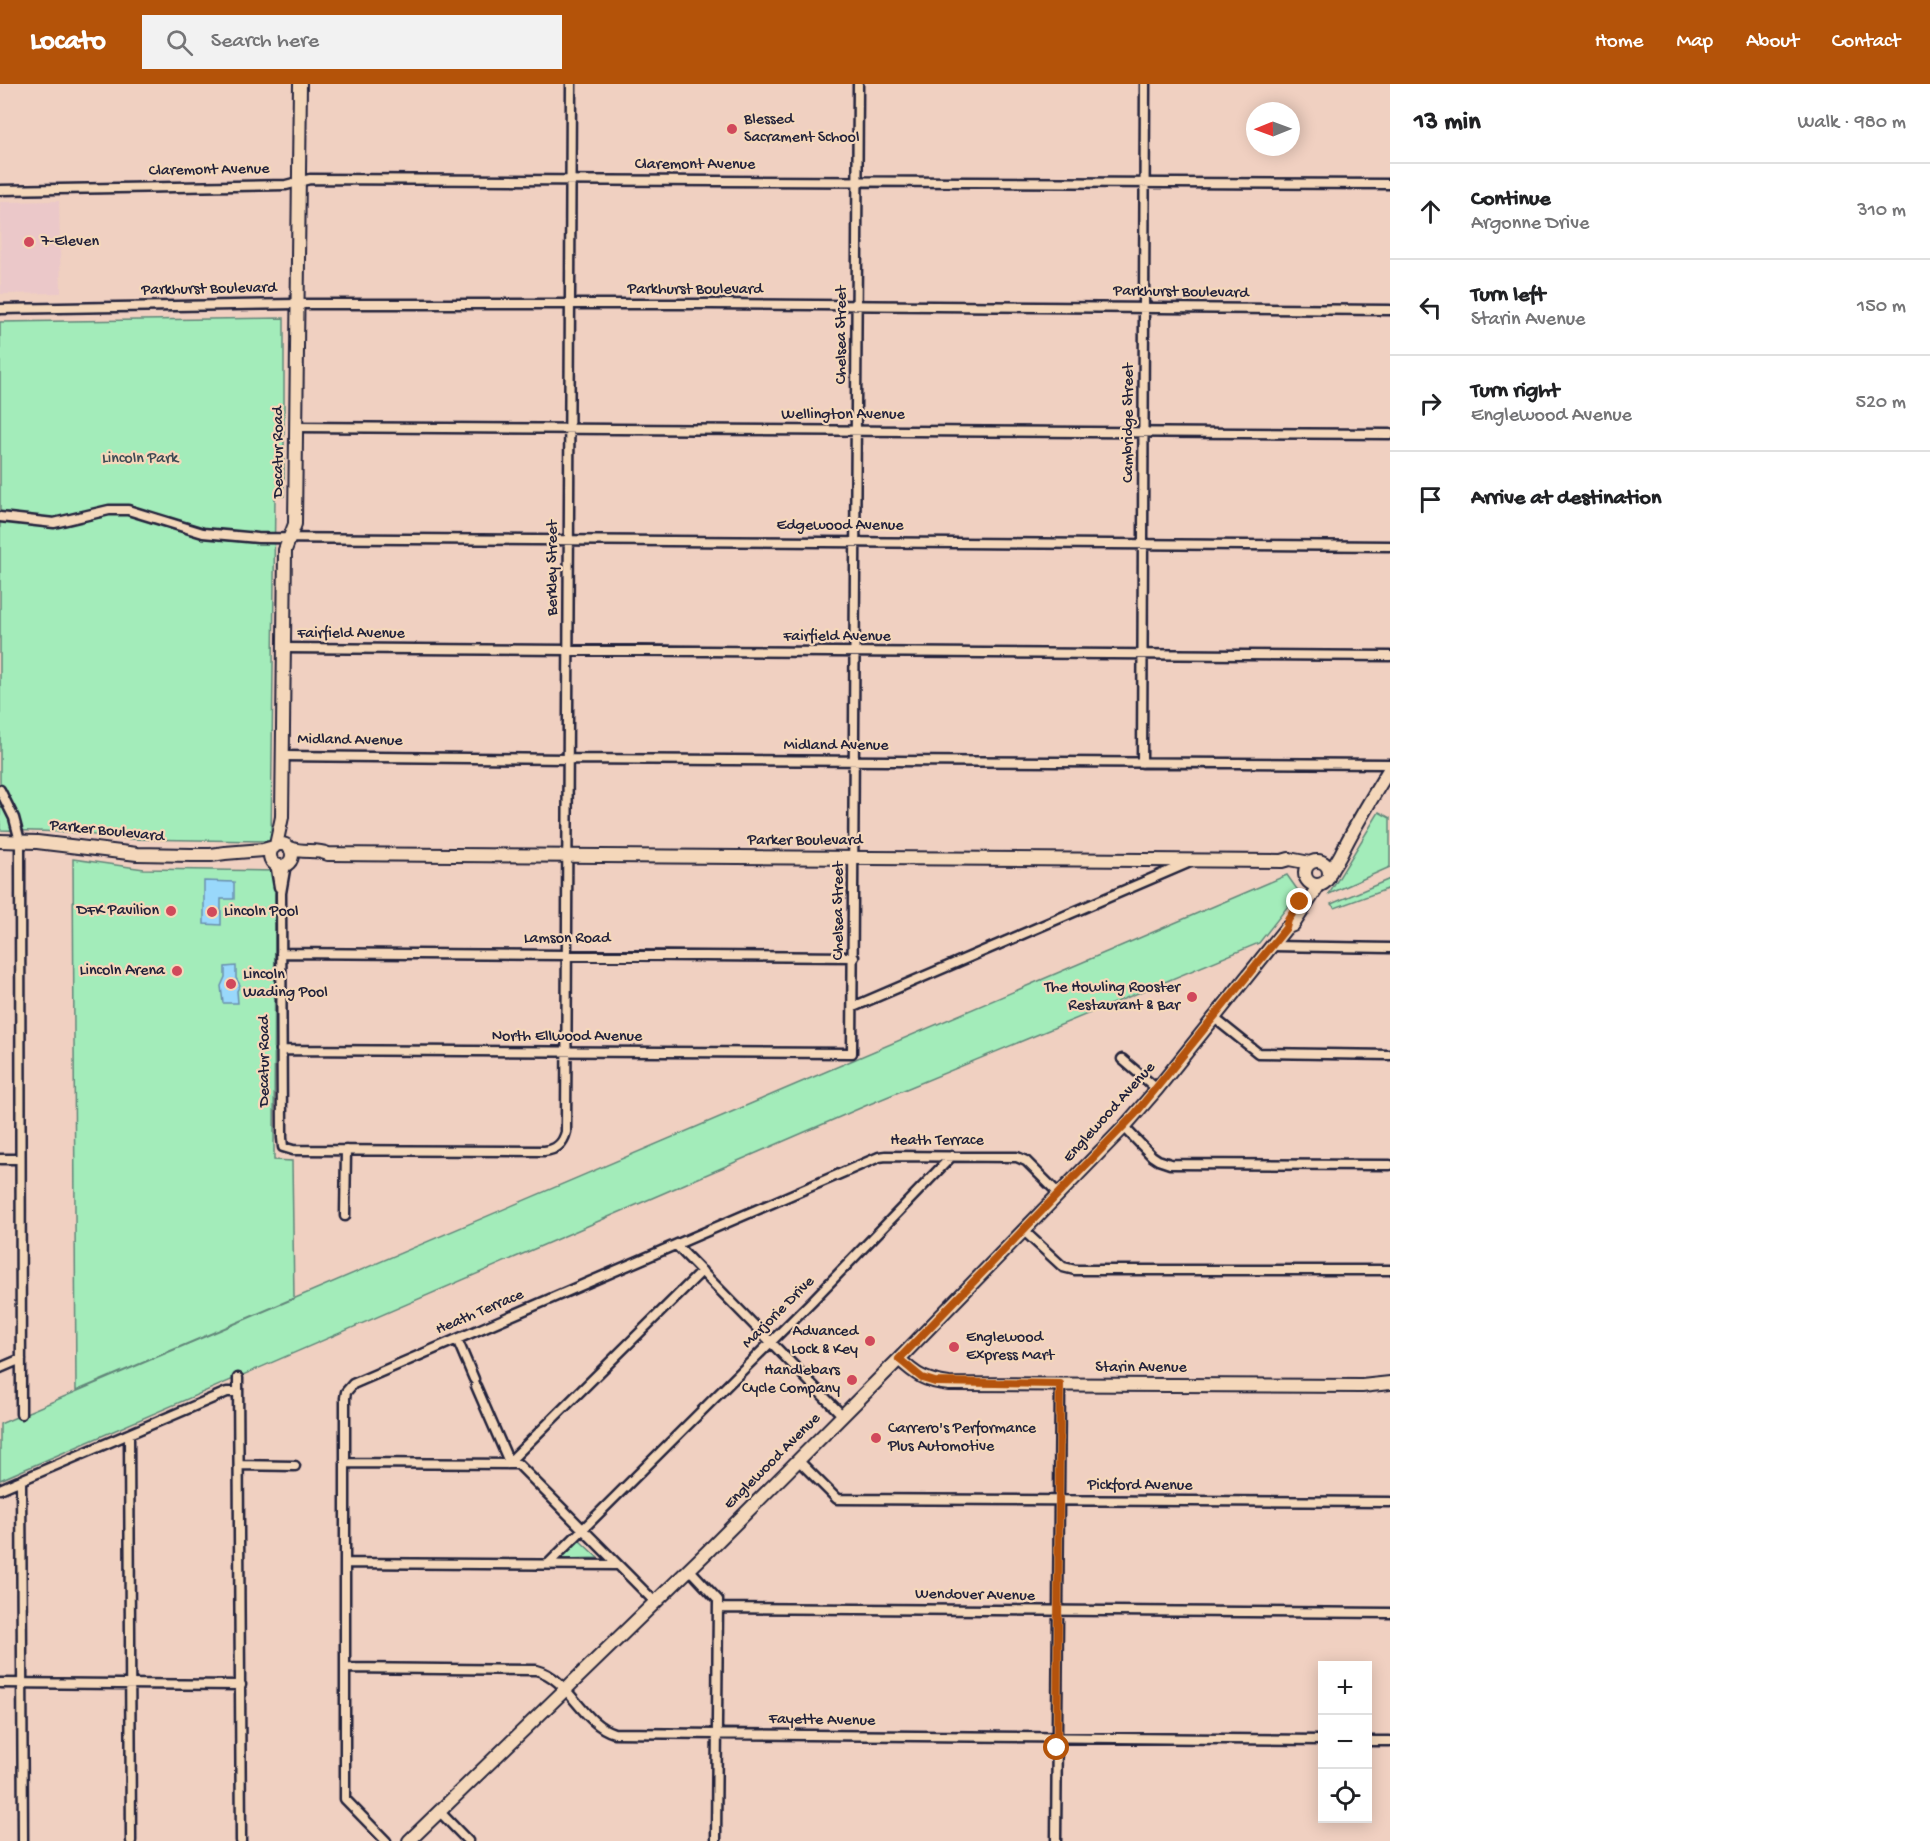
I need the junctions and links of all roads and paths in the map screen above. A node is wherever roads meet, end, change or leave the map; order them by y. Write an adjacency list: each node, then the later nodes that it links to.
1 (300, 84): 6 (street, Decatur Road)
2 (571, 84): 5 (street, Berkley Street)
3 (858, 84): 7 (street, Chelsea Street)
4 (1145, 84): 8 (street, Cambridge Street)
5 (571, 180): 6 (street, Claremont Avenue); 7 (street, Claremont Avenue); 12 (street, Berkley Street)
6 (298, 182): 10 (street, Claremont Avenue); 11 (street, Decatur Road)
7 (857, 182): 8 (street, Claremont Avenue); 13 (street, Chelsea Street)
8 (1145, 183): 9 (street, Claremont Avenue); 14 (street, Cambridge Street)
9 (1390, 184)
10 (0, 190)
11 (297, 304): 12 (street, Parkhurst Boulevard); 15 (street, Parkhurst Boulevard); 17 (street, Decatur Road)
12 (570, 304): 13 (street, Parkhurst Boulevard); 18 (street, Berkley Street)
13 (858, 306): 14 (street, Parkhurst Boulevard); 19 (street, Chelsea Street)
14 (1144, 308): 16 (street, Parkhurst Boulevard); 20 (street, Cambridge Street)
15 (0, 309)
16 (1390, 310)
17 (296, 428): 18 (street, Wellington Avenue); 23 (street, Decatur Road)
18 (569, 429): 19 (street, Wellington Avenue); 24 (street, Berkley Street)
19 (857, 430): 20 (street, Wellington Avenue); 25 (street, Chelsea Street)
20 (1144, 432): 21 (street, Wellington Avenue); 26 (street, Cambridge Street)
21 (1390, 434)
22 (0, 517): 23 (street, Edgewood Avenue)
23 (291, 537): 24 (street, Edgewood Avenue); 28 (street, Decatur Road)
24 (568, 539): 25 (street, Edgewood Avenue); 29 (street, Berkley Street)
25 (856, 541): 26 (street, Edgewood Avenue); 30 (street, Chelsea Street)
26 (1143, 543): 27 (street, Edgewood Avenue); 31 (street, Cambridge Street)
27 (1390, 546)
28 (284, 648): 29 (street, Fairfield Avenue); 33 (street, Decatur Road)
29 (568, 650): 30 (street, Fairfield Avenue); 34 (street, Berkley Street)
30 (855, 652): 31 (street, Fairfield Avenue); 35 (street, Chelsea Street)
31 (1142, 654): 32 (street, Fairfield Avenue); 36 (street, Cambridge Street)
32 (1390, 656)
33 (282, 756): 34 (street, Midland Avenue); 41 (street, Decatur Road)
34 (567, 759): 35 (street, Midland Avenue); 45 (street, Berkley Street)
35 (854, 761): 36 (street, Midland Avenue); 46 (street, Chelsea Street)
36 (1142, 763): 37 (street, Midland Avenue)
37 (1390, 766): 42 (street, Englewood Avenue)
38 (0, 790): 40 (street)
39 (0, 841): 40 (street, Parker Boulevard)
40 (20, 841): 44 (street, Parker Boulevard); 70 (street)
41 (282, 847): 43 (street, Parker Boulevard); 44 (street, Parker Boulevard); 50 (street); 50 (street)
42 (1342, 848): 49 (street, Englewood Avenue); 51 (street, Englewood Avenue)
43 (328, 854): 45 (street, Parker Boulevard); 50 (street, Parker Boulevard)
44 (211, 855): 50 (street, Parker Boulevard)
45 (567, 856): 46 (street, Parker Boulevard); 56 (street, Berkley Street)
46 (854, 858): 47 (street, Parker Boulevard); 57 (street, Chelsea Street)
47 (1194, 860): 48 (street, Parker Boulevard); 58 (street)
48 (1282, 861): 49 (street, Parker Boulevard); 52 (street)
49 (1313, 862): 51 (street); 52 (street, Englewood Avenue)
50 (281, 863): 55 (street, Decatur Road)
51 (1329, 875): 52 (street, Englewood Avenue)
52 (1310, 882): 53 (street, Englewood Avenue)
53 (1272, 946): 54 (street); 59 (street, Englewood Avenue)
54 (1390, 948)
55 (281, 953): 56 (street, Lamson Road); 60 (street, Decatur Road)
56 (567, 954): 57 (street, Lamson Road); 61 (street, Berkley Street)
57 (854, 957): 58 (street, Chelsea Street)
58 (853, 1007): 62 (street, Chelsea Street)
59 (1213, 1017): 63 (street); 65 (street, Englewood Avenue)
60 (281, 1050): 61 (street, North Ellwood Avenue); 67 (street, Decatur Road)
61 (567, 1052): 62 (street, North Ellwood Avenue); 67 (street, Berkley Street)
62 (852, 1053)
63 (1390, 1055)
64 (1122, 1059): 65 (street)
65 (1157, 1089): 66 (street, Englewood Avenue)
66 (1124, 1127): 71 (street); 72 (street, Englewood Avenue)
67 (346, 1150): 73 (street)
68 (952, 1156): 72 (street, Heath Terrace); 75 (street, Heath Terrace); 79 (street, Marjorie Drive)
69 (0, 1159): 70 (street)
70 (20, 1159): 80 (street)
71 (1390, 1165)
72 (1058, 1193): 74 (street, Englewood Avenue)
73 (345, 1216)
74 (1023, 1230): 76 (street); 81 (street, Englewood Avenue)
75 (676, 1245): 77 (street); 78 (street, Heath Terrace)
76 (1390, 1270)
77 (702, 1271): 79 (street); 92 (street)
78 (457, 1339): 91 (street, Heath Terrace); 92 (street)
79 (770, 1342): 88 (street); 99 (street, Marjorie Drive)
80 (21, 1359): 82 (street); 87 (street)
81 (899, 1359): 85 (street, Starin Avenue); 88 (street, Englewood Avenue)
82 (0, 1368)
83 (238, 1378): 86 (street)
84 (1390, 1383): 85 (street, Starin Avenue)
85 (1060, 1384): 97 (street)
86 (238, 1392): 89 (street); 93 (street)
87 (21, 1414)
88 (842, 1415): 90 (street, Englewood Avenue)
89 (129, 1434): 95 (street); 111 (street)
90 (798, 1460): 97 (street, Pickford Avenue); 103 (street, Englewood Avenue)
91 (345, 1463): 92 (street); 100 (street, Heath Terrace)
92 (508, 1463): 99 (street)
93 (240, 1465): 94 (street); 112 (street)
94 (295, 1466)
95 (21, 1480): 96 (street); 110 (street)
96 (0, 1490)
97 (1059, 1501): 98 (street, Pickford Avenue); 106 (street)
98 (1390, 1502)
99 (583, 1529): 101 (street, Marjorie Drive); 102 (street)
100 (345, 1563): 101 (street); 108 (street, Heath Terrace)
101 (548, 1564): 102 (street)
102 (618, 1565): 104 (street)
103 (689, 1569): 104 (street, Englewood Avenue); 105 (street)
104 (655, 1602): 113 (street, Englewood Avenue)
105 (718, 1608): 106 (street, Wendover Avenue); 114 (street)
106 (1058, 1611): 107 (street, Wendover Avenue); 115 (street)
107 (1390, 1613)
108 (345, 1668): 113 (street, Fayette Avenue); 123 (street, Heath Terrace)
109 (0, 1683): 110 (street)
110 (22, 1683): 111 (street); 120 (street)
111 (131, 1684): 112 (street); 121 (street)
112 (241, 1685): 122 (street)
113 (565, 1690): 114 (street, Fayette Avenue); 119 (street, Englewood Avenue)
114 (717, 1735): 115 (street, Fayette Avenue); 126 (street)
115 (1057, 1738): 116 (street, Fayette Avenue); 127 (street)
116 (1318, 1740)
117 (1372, 1740): 118 (street)
118 (1390, 1741)
119 (439, 1811): 124 (street, Englewood Avenue); 125 (street)
120 (23, 1841)
121 (131, 1841)
122 (241, 1841)
123 (386, 1841)
124 (409, 1841)
125 (468, 1841)
126 (716, 1841)
127 (1056, 1841)

